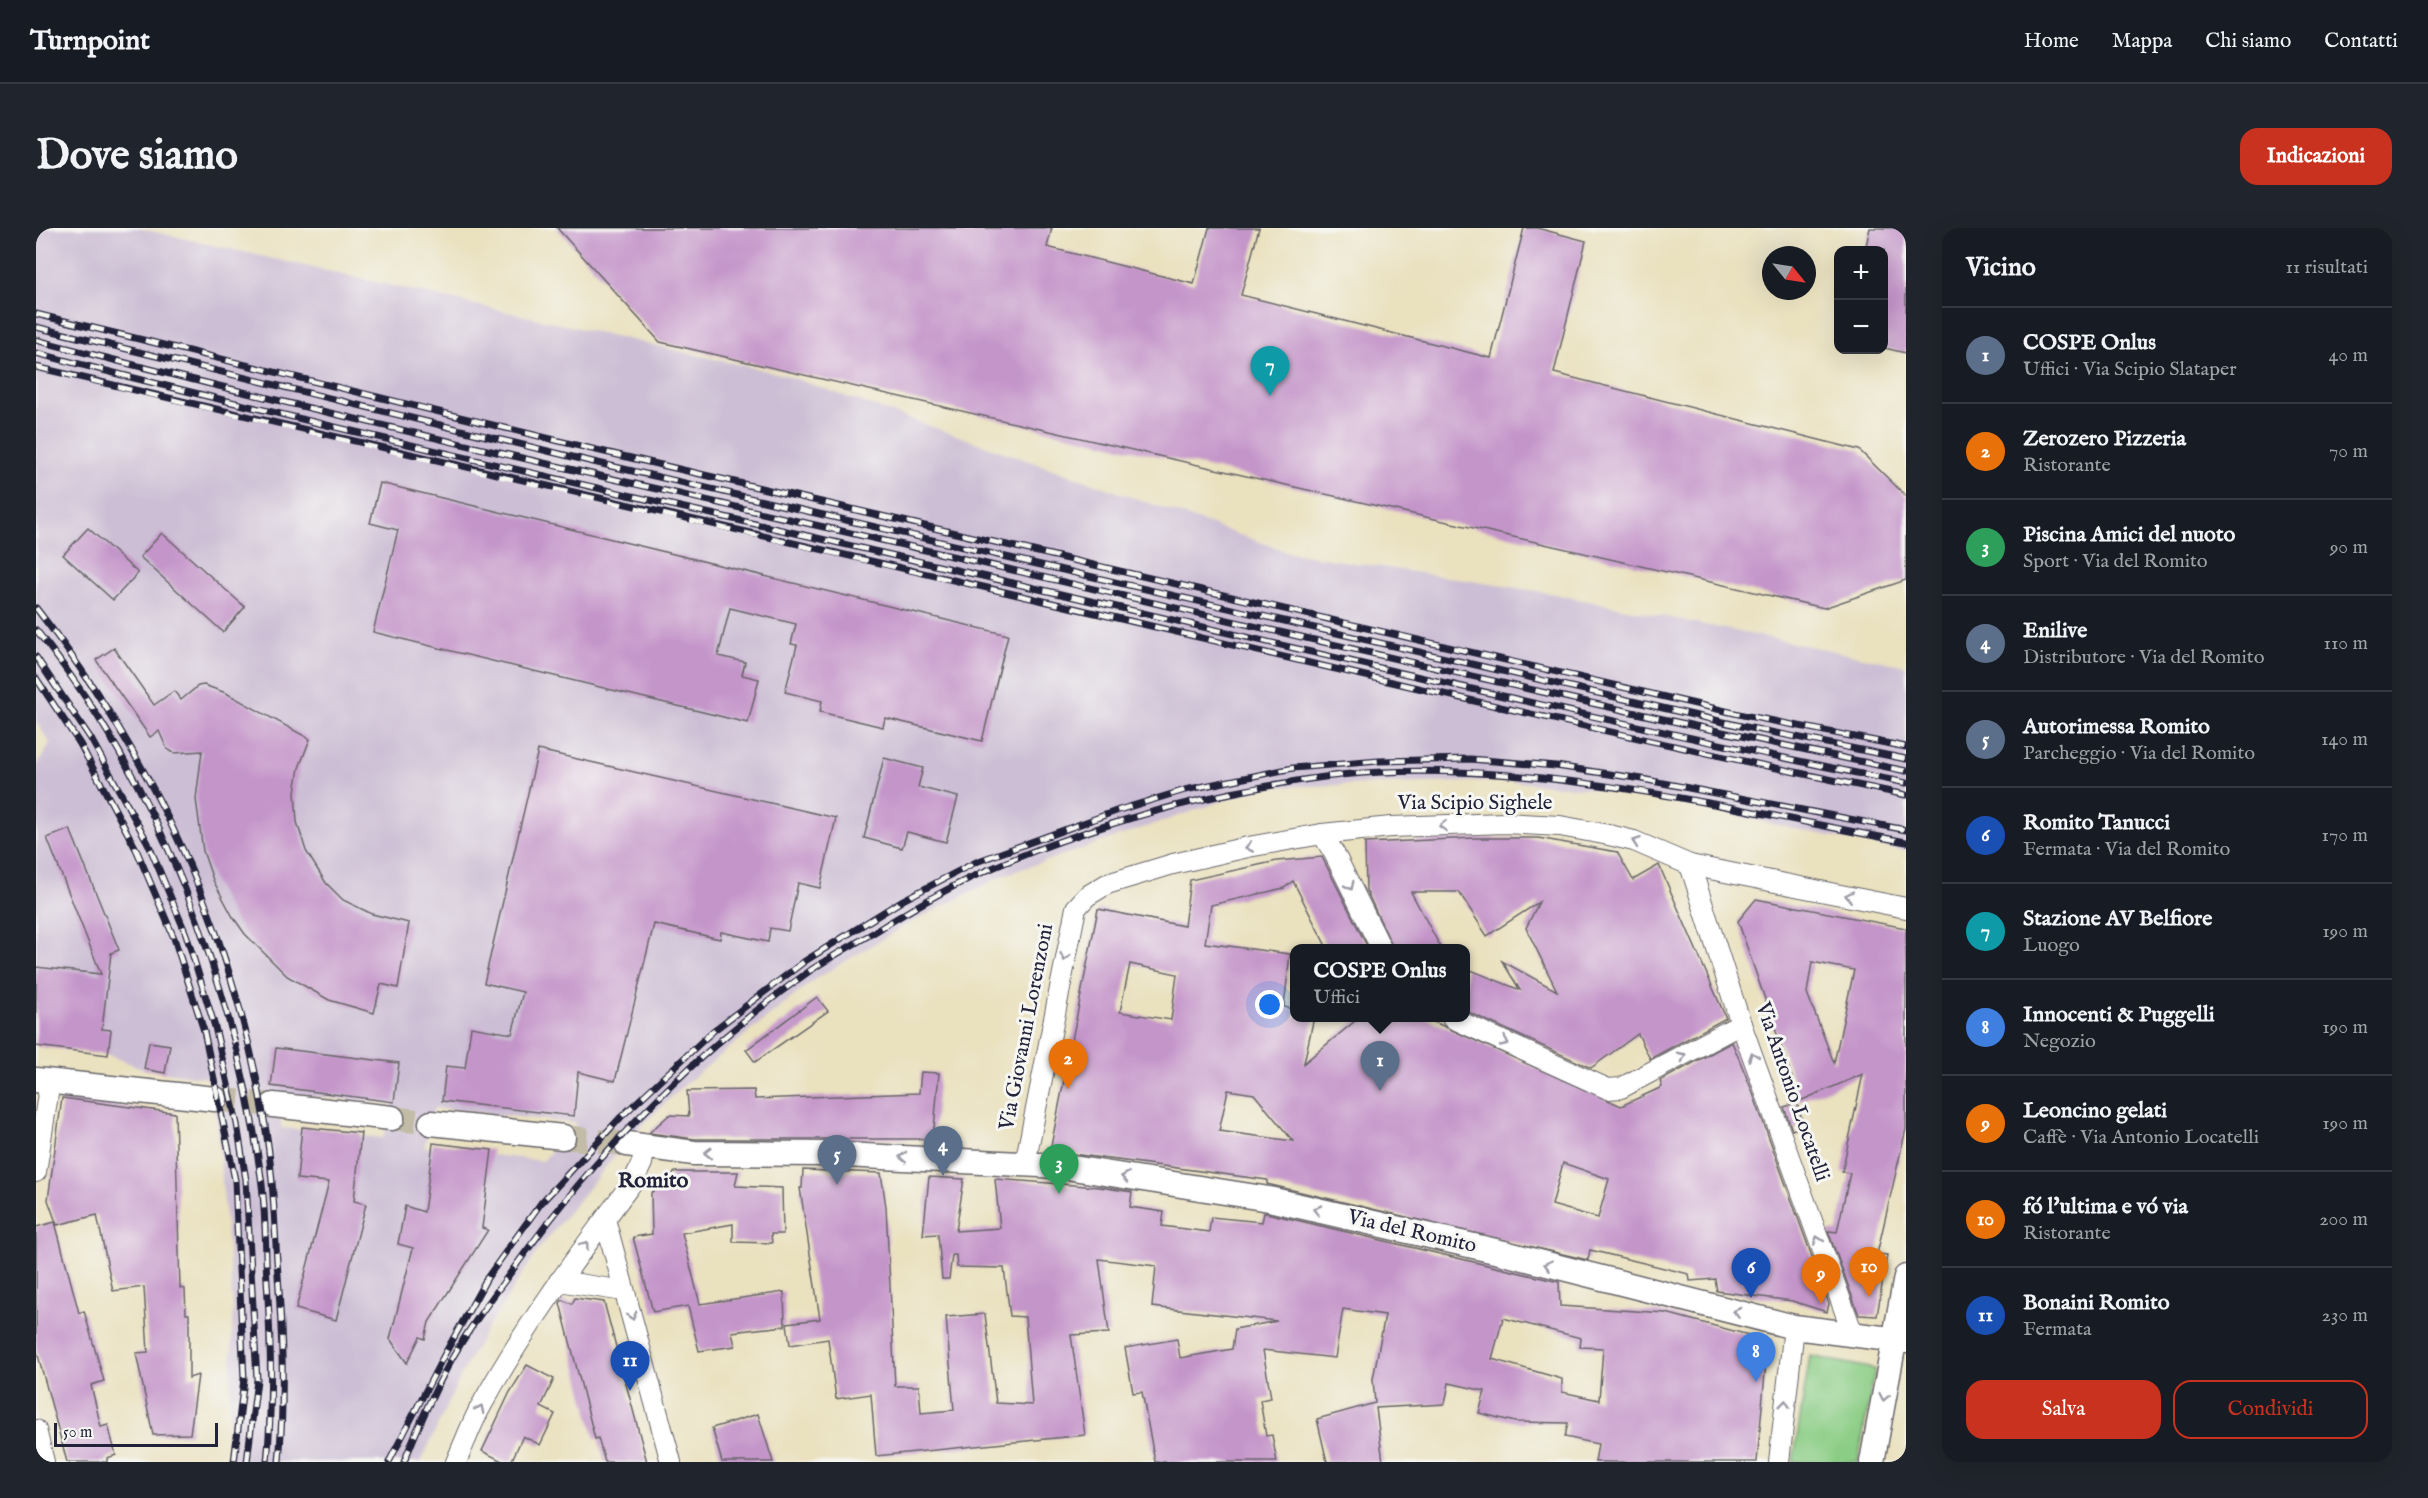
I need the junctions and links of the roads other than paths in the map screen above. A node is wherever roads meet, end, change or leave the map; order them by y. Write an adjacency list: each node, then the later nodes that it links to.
1 (1322, 834): 2 (street, Via Scipio Sighele, one-way to 1); 3 (street, Via Scipio Sighele, one-way to 3); 5 (street, one-way to 5)
2 (1690, 865): 4 (street, Via Scipio Sighele, one-way to 2); 7 (street, Via Antonio Locatelli)
3 (1081, 901): 15 (street, Via Giovanni Lorenzoni, one-way to 15)
4 (1906, 908)
5 (1379, 944)
6 (1463, 1022): 7 (street, one-way to 7)
7 (1742, 1024): 22 (street, Via Antonio Locatelli, one-way to 7)
8 (43, 1081): 9 (street); 16 (street)
9 (215, 1099)
10 (273, 1105): 11 (street)
11 (392, 1119)
12 (430, 1123): 13 (street)
13 (563, 1137)
14 (636, 1145): 15 (street, Via del Romito, one-way to 14); 17 (street)
15 (1025, 1164): 21 (street, Via del Romito, one-way to 15)
16 (36, 1172)
17 (605, 1219): 19 (street, one-way to 17); 20 (street)
18 (1906, 1277): 23 (street)
19 (559, 1281): 20 (street); 26 (street, one-way to 19)
20 (624, 1291): 27 (street, one-way to 27)
21 (1794, 1327): 22 (street, Via del Romito); 28 (street, one-way to 21)
22 (1852, 1334): 23 (street, Via del Romito)
23 (1900, 1340): 29 (street, one-way to 29)
24 (36, 1430): 25 (street)
25 (44, 1462)
26 (456, 1462)
27 (671, 1462)
28 (1779, 1462)
29 (1872, 1462)

